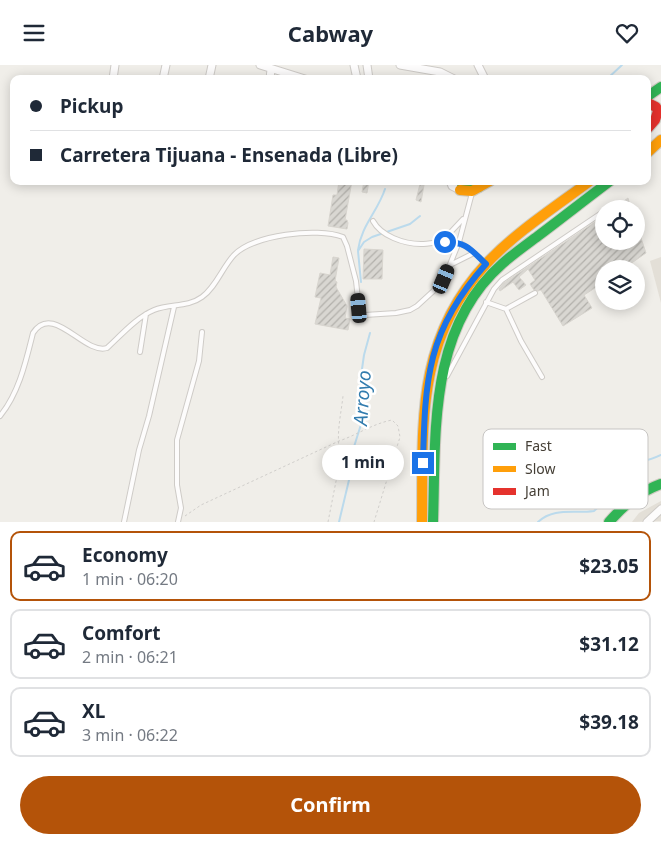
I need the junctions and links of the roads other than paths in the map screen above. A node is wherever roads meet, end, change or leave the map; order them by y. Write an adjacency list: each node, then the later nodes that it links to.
1 (260, 65): 3 (street)
2 (400, 65): 6 (street)
3 (272, 69): 4 (street); 5 (street)
4 (271, 75)
5 (292, 75)
6 (446, 75)
7 (651, 104): 9 (main road)
8 (661, 123): 10 (main road)
9 (651, 125)
10 (651, 133)
11 (661, 140): 12 (main road)
12 (651, 149)
13 (459, 185): 17 (main road)
14 (481, 185): 17 (main road)
15 (585, 185): 24 (main road)
16 (605, 185): 34 (main road)
17 (475, 188): 19 (lane)
18 (595, 217): 27 (lane)
19 (464, 218): 21 (lane); 22 (lane)
20 (373, 221): 22 (lane)
21 (458, 242): 22 (lane); 23 (lane); 25 (lane)
22 (432, 243)
23 (474, 253): 24 (lane); 25 (lane)
24 (486, 264): 42 (main road)
25 (450, 265): 28 (lane)
26 (535, 293): 29 (lane)
27 (486, 302): 29 (lane); 34 (lane)
28 (174, 307): 30 (lane); 40 (lane)
29 (506, 309): 33 (lane)
30 (146, 314): 32 (lane); 35 (lane)
31 (202, 332): 41 (lane)
32 (140, 351)
33 (542, 377)
34 (439, 391): 43 (main road)
35 (0, 416)
36 (661, 484): 37 (main road)
37 (648, 489)
38 (621, 509): 44 (main road)
39 (661, 509): 45 (street)
40 (124, 521)
41 (178, 521)
42 (422, 521)
43 (433, 521)
44 (609, 521)
45 (648, 521)

